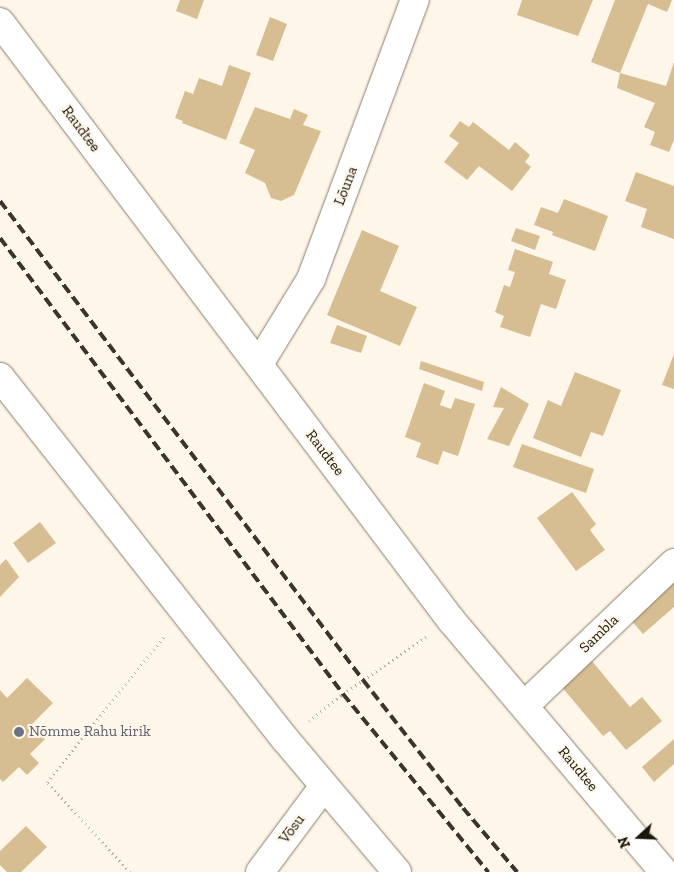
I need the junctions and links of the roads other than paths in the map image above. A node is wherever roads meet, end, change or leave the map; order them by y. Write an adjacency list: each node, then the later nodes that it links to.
1 (415, 0): 3 (street, Lõuna)
2 (0, 22): 3 (street, Raudtee)
3 (259, 364): 6 (street, Raudtee)
4 (0, 378): 7 (street)
5 (674, 563): 6 (street, Sambla)
6 (525, 705): 10 (street, Raudtee)
7 (324, 786): 8 (street, Võsu); 9 (street)
8 (260, 872)
9 (397, 872)
10 (664, 872)

